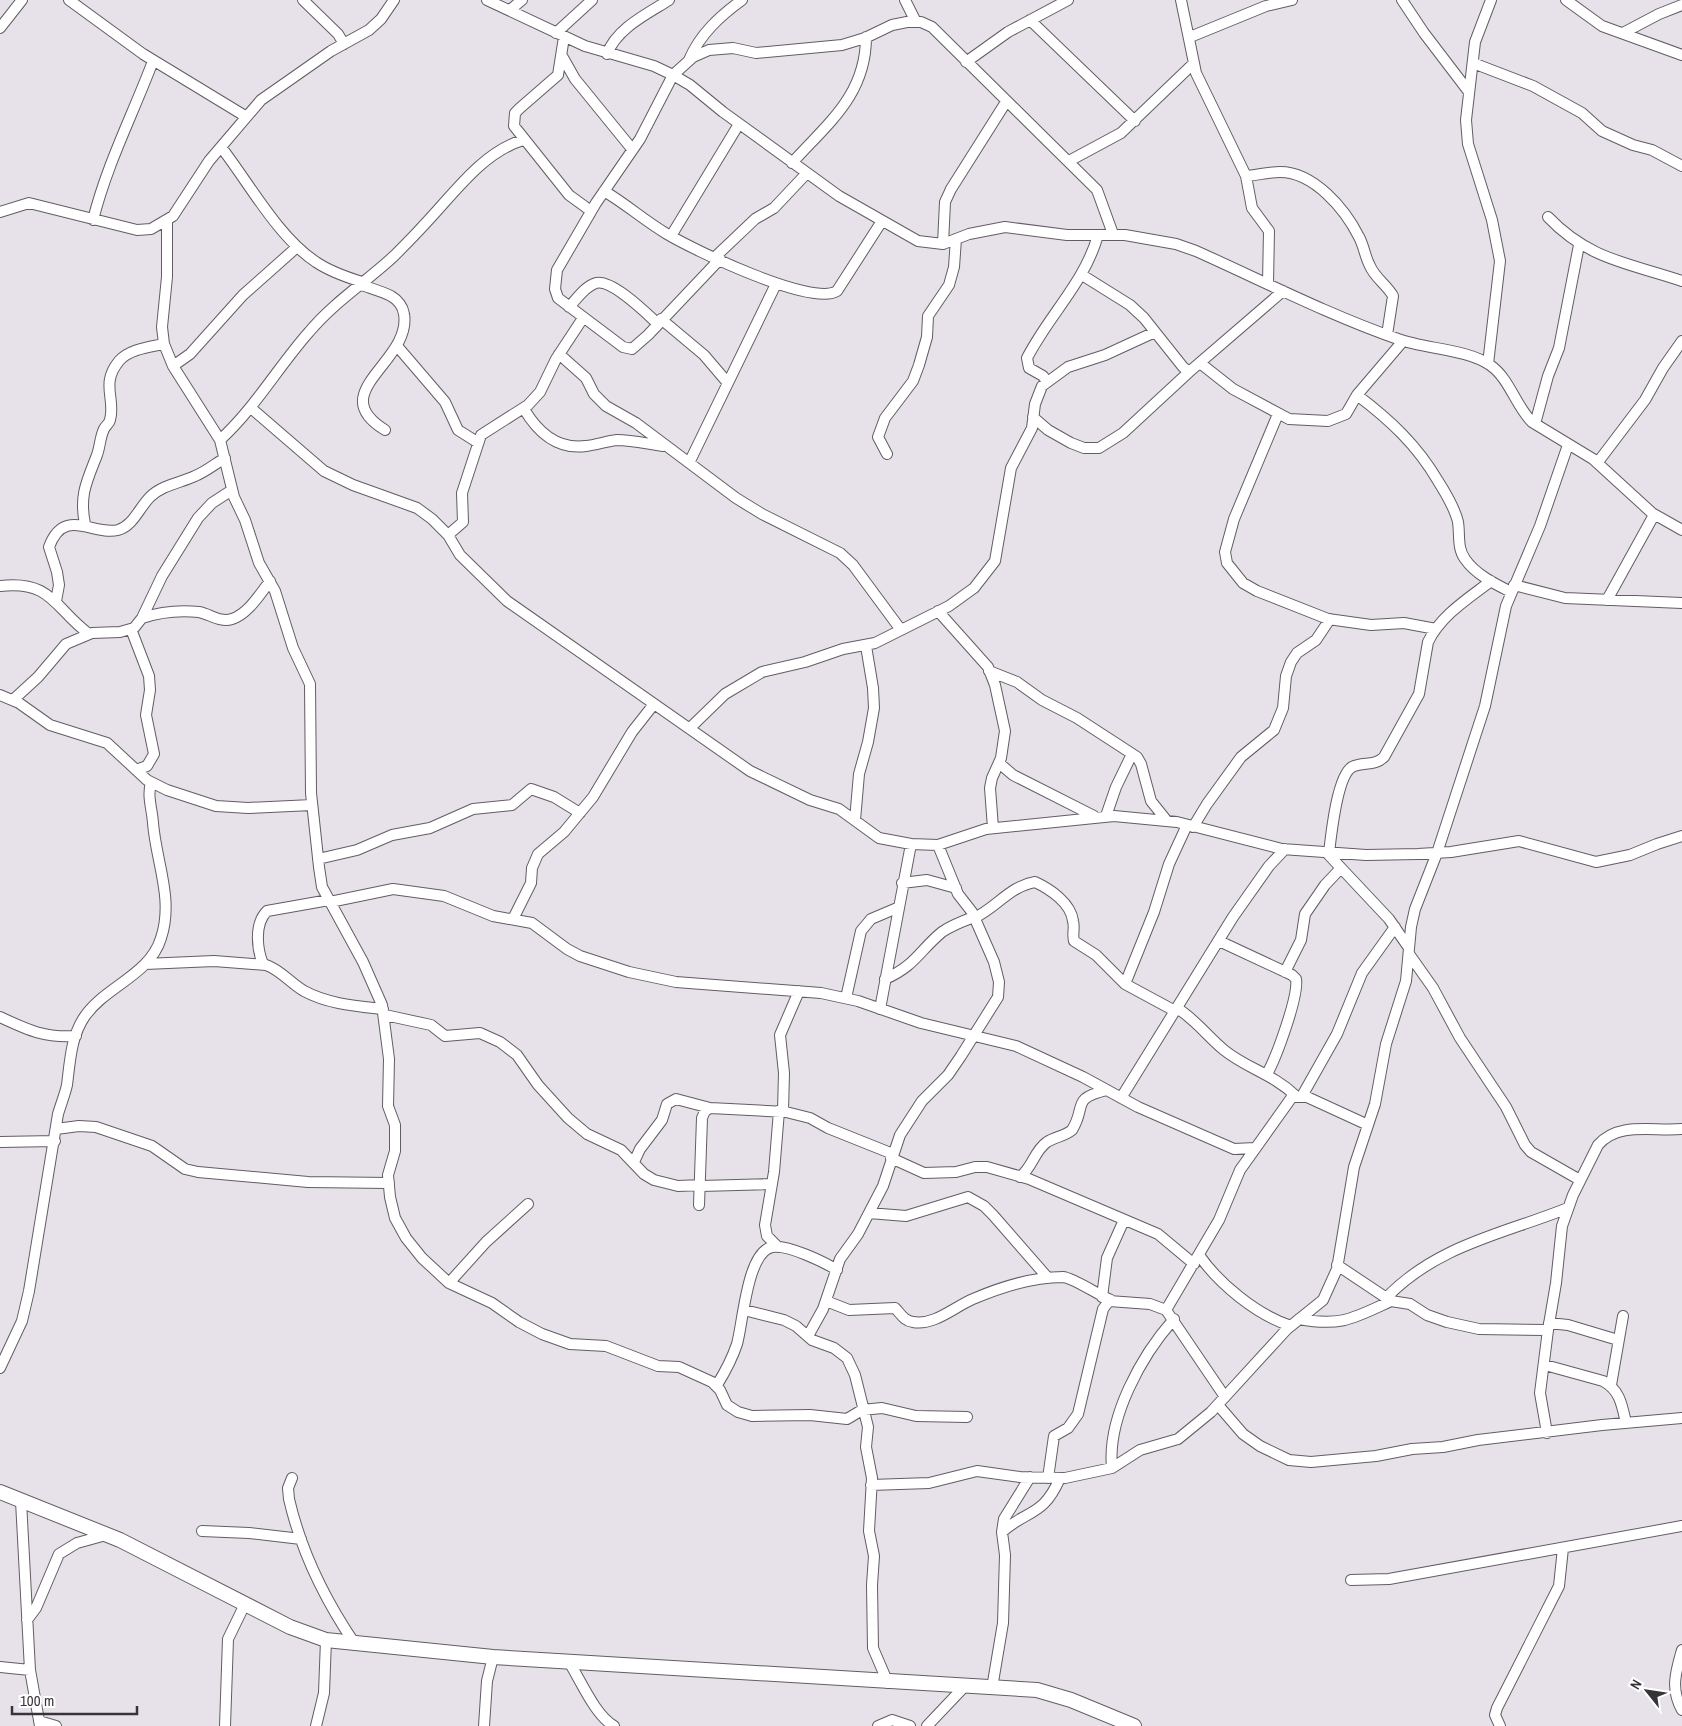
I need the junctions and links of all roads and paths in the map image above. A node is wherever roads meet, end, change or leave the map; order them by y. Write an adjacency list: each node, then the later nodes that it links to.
1 (22, 0): 21 (street)
2 (69, 0): 30 (street)
3 (303, 0): 26 (street)
4 (394, 0): 26 (street)
5 (487, 0): 18 (street)
6 (522, 0): 18 (street)
7 (592, 0): 23 (street)
8 (669, 0): 27 (street)
9 (742, 0): 31 (street)
10 (905, 0): 20 (street)
11 (1068, 0): 19 (street)
12 (1182, 0): 25 (street)
13 (1292, 0): 25 (street)
14 (1402, 0): 36 (street)
15 (1491, 0): 34 (street)
16 (1566, 0): 22 (street)
17 (1682, 5): 22 (street)
18 (510, 10): 23 (street)
19 (1030, 20): 32 (street); 39 (street)
20 (916, 22): 24 (street); 32 (street)
21 (0, 28)
22 (1622, 33): 28 (street)
23 (560, 35): 27 (street); 29 (street)
24 (866, 37): 31 (street); 45 (street)
25 (1190, 38): 33 (street)
26 (344, 44): 38 (street)
27 (607, 54): 35 (street)
28 (1682, 55)
29 (562, 56): 41 (street); 43 (street)
30 (153, 60): 38 (street); 53 (street)
31 (689, 60): 35 (street)
32 (966, 62): 37 (street)
33 (1194, 63): 39 (street); 48 (street)
34 (1473, 64): 36 (street); 46 (street)
35 (673, 75): 40 (street); 43 (street)
36 (1469, 92): 81 (street)
37 (1006, 102): 44 (street); 60 (street)
38 (245, 116): 42 (street)
39 (1135, 122): 44 (street)
40 (739, 124): 45 (street); 58 (street)
41 (523, 140): 50 (street); 66 (street)
42 (221, 146): 55 (street); 62 (street)
43 (632, 150): 49 (street)
44 (1069, 161): 56 (street)
45 (792, 163): 47 (street)
46 (1682, 166)
47 (807, 173): 54 (street); 63 (street)
48 (1246, 176): 67 (street); 74 (street)
49 (604, 191): 50 (street); 58 (street)
50 (592, 211): 70 (street)
51 (0, 212): 53 (street)
52 (1548, 217): 61 (street)
53 (93, 220): 55 (street)
54 (882, 221): 60 (street); 68 (street)
55 (167, 222): 77 (street)
56 (1113, 234): 57 (street); 67 (street)
57 (1098, 235): 59 (street); 64 (street)
58 (671, 236): 63 (street)
59 (956, 239): 60 (street); 97 (street)
60 (943, 244)
61 (1579, 244): 65 (street); 91 (street)
62 (296, 247): 66 (street); 82 (street)
63 (717, 258): 68 (street); 72 (street)
64 (1082, 275): 73 (street); 85 (street)
65 (1682, 281)
66 (360, 283): 78 (street); 87 (street)
67 (1268, 283): 69 (street)
68 (776, 284): 84 (street)
69 (1283, 291): 74 (street); 80 (street)
70 (569, 307): 71 (street); 72 (street)
71 (583, 318): 72 (street); 79 (street)
72 (659, 321): 84 (street)
73 (1155, 332): 83 (street); 85 (street)
74 (1387, 335): 75 (street)
75 (1403, 341): 81 (street); 86 (street)
76 (1682, 341): 100 (street)
77 (164, 344): 82 (street); 103 (street)
78 (397, 346): 92 (street); 94 (street)
79 (559, 354): 88 (street); 96 (street)
80 (1200, 362): 83 (street); 89 (street)
81 (1488, 364): 91 (street)
82 (173, 366): 93 (street)
83 (1189, 372): 90 (street)
84 (727, 382): 99 (street)
85 (1047, 382): 90 (street)
86 (1357, 395): 89 (street); 107 (street)
87 (251, 408): 93 (street); 105 (street)
88 (524, 409): 94 (street); 96 (street)
89 (1278, 414): 115 (street)
90 (1033, 417): 113 (street)
91 (1535, 424): 95 (street)
92 (385, 430)
93 (220, 440): 98 (street)
94 (477, 442): 105 (street)
95 (1568, 445): 100 (street); 109 (street)
96 (668, 447): 99 (street)
97 (887, 454)
98 (225, 458): 101 (street); 103 (street)
99 (690, 461): 118 (street)
100 (1598, 462): 102 (street)
101 (232, 490): 106 (street); 114 (street)
102 (1654, 514): 104 (street); 110 (street)
103 (85, 524): 111 (street)
104 (1682, 530)
105 (448, 535): 124 (street)
106 (270, 581): 114 (street); 130 (street)
107 (1492, 581): 109 (street); 116 (street)
108 (0, 586): 111 (street)
109 (1513, 588): 110 (street); 142 (street)
110 (1608, 600): 112 (street)
111 (56, 601): 119 (street)
112 (1682, 603)
113 (938, 611): 118 (street); 121 (street)
114 (142, 618): 117 (street)
115 (1330, 619): 116 (street); 135 (street)
116 (1436, 629): 141 (street)
117 (131, 630): 119 (street); 128 (street)
118 (901, 630): 120 (street)
119 (89, 634): 123 (street)
120 (866, 646): 125 (street); 133 (street)
121 (990, 671): 126 (street); 127 (street)
122 (0, 695): 123 (street)
123 (13, 700): 128 (street)
124 (654, 704): 125 (street); 131 (street)
125 (690, 728): 133 (street)
126 (1132, 754): 132 (street); 134 (street)
127 (999, 764): 132 (street); 136 (street)
128 (136, 770): 129 (street)
129 (150, 782): 130 (street); 154 (street)
130 (312, 805): 143 (street)
131 (580, 812): 143 (street); 150 (street)
132 (1101, 816): 134 (street); 136 (street)
133 (856, 820): 138 (street)
134 (1167, 821): 135 (street)
135 (1190, 826): 140 (street); 158 (street)
136 (993, 828): 139 (street)
137 (1682, 836): 142 (street)
138 (911, 844): 139 (street); 145 (street)
139 (938, 845): 146 (street)
140 (1285, 849): 141 (street); 152 (street)
141 (1328, 853): 142 (street); 144 (street)
142 (1437, 853): 153 (street)
143 (318, 859): 147 (street)
144 (1341, 868): 151 (street); 156 (street)
145 (902, 883): 146 (street); 148 (street)
146 (956, 888): 149 (street)
147 (330, 901): 150 (street); 155 (street); 163 (street)
148 (897, 908): 157 (street); 160 (street)
149 (974, 917): 157 (street); 158 (street); 165 (street)
150 (513, 919): 159 (street)
151 (1395, 928): 153 (street); 169 (street)
152 (1218, 941): 156 (street); 162 (street)
153 (1409, 951): 173 (street); 182 (street)
154 (145, 964): 155 (street); 166 (street)
155 (263, 964): 163 (street)
156 (1285, 972): 167 (street)
157 (885, 979): 161 (street)
158 (1125, 984): 162 (street)
159 (800, 991): 160 (street); 172 (street)
160 (846, 998): 161 (street)
161 (880, 1009): 165 (street)
162 (1176, 1010): 167 (street); 170 (street)
163 (384, 1012): 180 (street); 183 (street)
164 (0, 1017): 166 (street)
165 (974, 1035): 168 (street); 179 (street)
166 (76, 1036): 174 (street)
167 (1267, 1074): 169 (street)
168 (1107, 1090): 170 (street); 181 (street)
169 (1299, 1096): 173 (street); 178 (street)
170 (1121, 1098): 178 (street)
171 (710, 1108): 172 (street); 180 (street); 185 (street)
172 (781, 1111): 179 (street); 184 (street)
173 (1368, 1125): 193 (street)
174 (56, 1129): 176 (street); 183 (street)
175 (1682, 1129): 182 (street)
176 (54, 1141): 177 (street); 209 (street)
177 (0, 1142)
178 (1255, 1148): 192 (street)
179 (892, 1156): 181 (street); 189 (street)
180 (634, 1162): 185 (street)
181 (1020, 1176): 190 (street)
182 (1580, 1180): 188 (street)
183 (388, 1183): 196 (street)
184 (771, 1184): 185 (street); 191 (street)
185 (701, 1186): 187 (street)
186 (528, 1204): 196 (street)
187 (699, 1205)
188 (1568, 1208): 198 (street); 205 (street)
189 (869, 1213): 194 (street); 195 (street)
190 (1124, 1220): 192 (street); 197 (street)
191 (778, 1247): 194 (street); 200 (street)
192 (1196, 1260): 201 (street); 204 (street)
193 (1337, 1265): 198 (street); 204 (street)
194 (837, 1270): 199 (street)
195 (1048, 1278): 197 (street); 199 (street)
196 (449, 1283): 210 (street)
197 (1107, 1299): 201 (street); 221 (street)
198 (1388, 1300): 204 (street); 205 (street)
199 (826, 1301): 206 (street)
200 (744, 1310): 206 (street); 210 (street)
201 (1166, 1310): 203 (street)
202 (1623, 1316): 207 (street)
203 (1174, 1319): 212 (street); 218 (street)
204 (1295, 1323): 212 (street)
205 (1548, 1327): 207 (street); 208 (street)
206 (808, 1336): 213 (street)
207 (1618, 1340): 211 (street)
208 (1544, 1365): 211 (street); 217 (street)
209 (0, 1368)
210 (717, 1385): 213 (street)
211 (1611, 1385): 216 (street)
212 (1221, 1401): 217 (street); 218 (street)
213 (863, 1410): 214 (street); 223 (street)
214 (967, 1417)
215 (1682, 1418): 216 (street)
216 (1626, 1423): 217 (street)
217 (1547, 1433)
218 (1112, 1468): 222 (street)
219 (1030, 1477): 221 (street); 223 (street); 228 (street)
220 (292, 1478): 230 (street)
221 (1048, 1478): 222 (street)
222 (1060, 1478): 228 (street)
223 (871, 1485): 242 (street)
224 (0, 1492): 225 (street)
225 (21, 1500): 229 (street); 234 (street)
226 (1682, 1526): 231 (street)
227 (202, 1531): 230 (street)
228 (1002, 1532): 244 (street)
229 (106, 1535): 233 (street); 234 (street)
230 (301, 1539): 236 (street)
231 (1563, 1548): 232 (street); 256 (street)
232 (1351, 1580)
233 (245, 1604): 235 (street); 248 (street)
234 (27, 1620): 241 (street)
235 (326, 1640): 236 (street); 249 (street)
236 (355, 1644): 238 (street)
237 (1682, 1650): 245 (street)
238 (493, 1657): 239 (street); 250 (street)
239 (569, 1662): 242 (street); 251 (street)
240 (0, 1667): 241 (street)
241 (30, 1670): 246 (street)
242 (888, 1683): 243 (street)
243 (964, 1686): 244 (street); 254 (street)
244 (992, 1688): 255 (street)
245 (1682, 1710)
246 (40, 1723): 247 (street)
247 (56, 1726)
248 (225, 1726)
249 (316, 1726)
250 (484, 1726)
251 (614, 1726)
252 (878, 1726): 253 (street)
253 (910, 1726)
254 (927, 1726)
255 (1134, 1726)
256 (1500, 1726)

